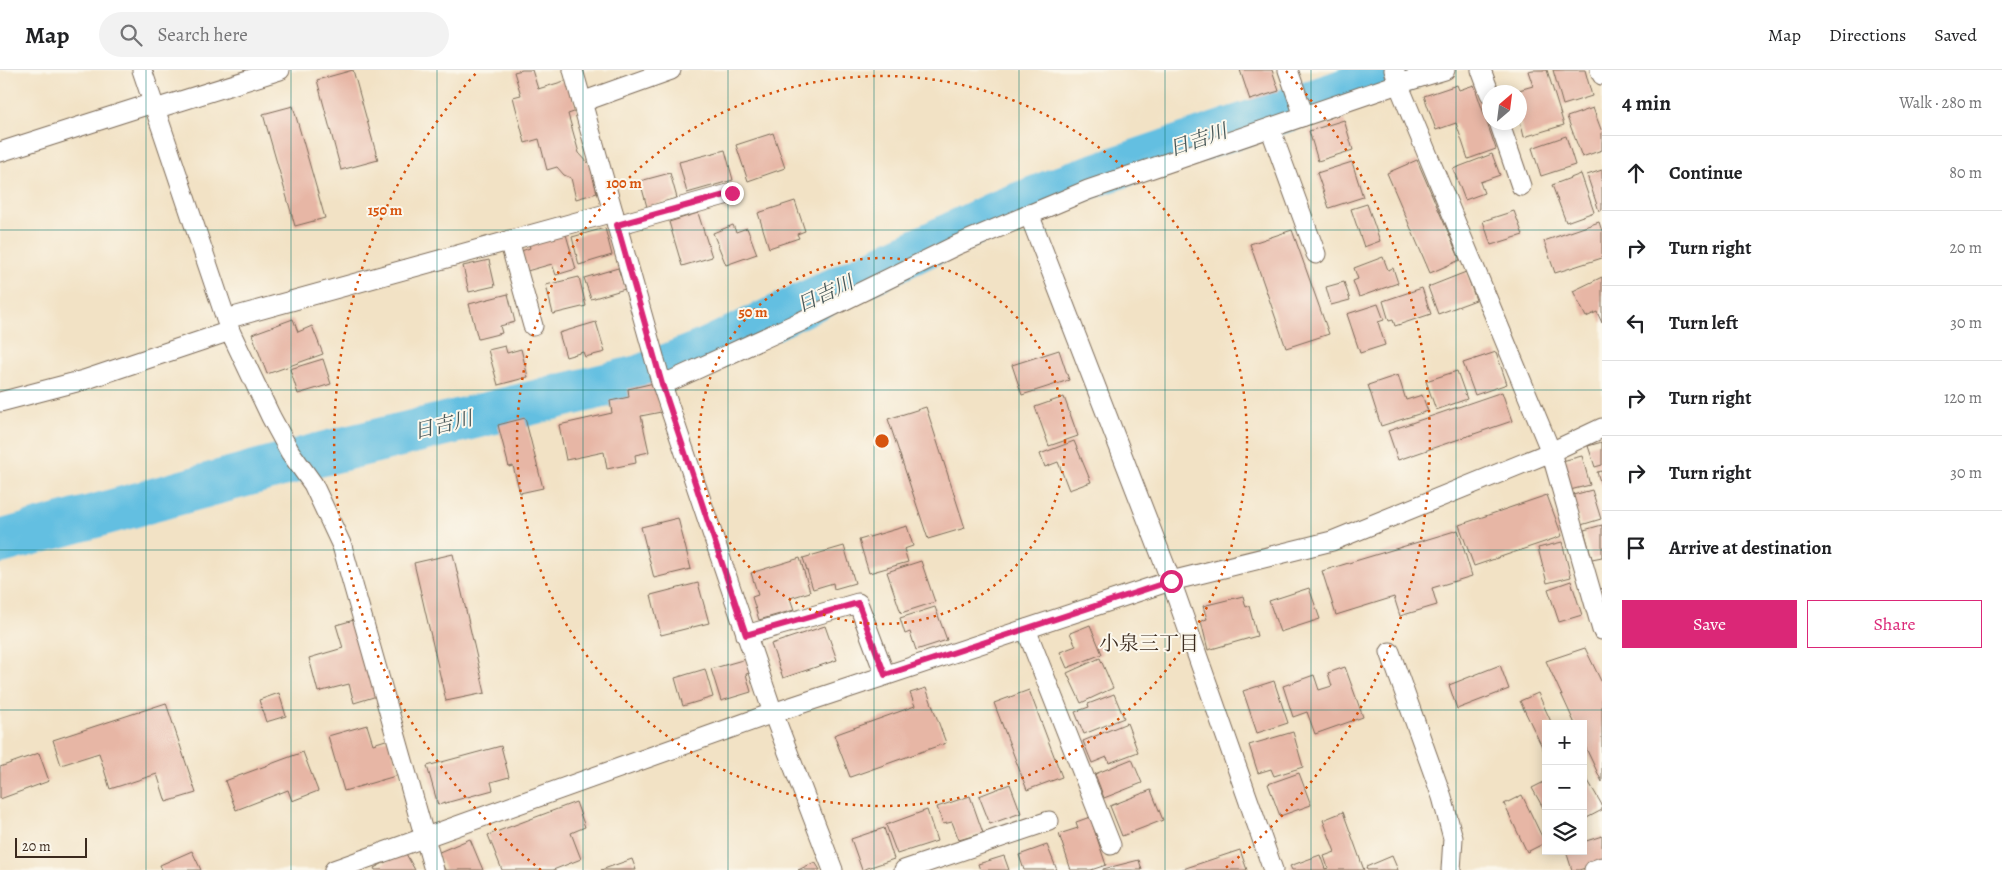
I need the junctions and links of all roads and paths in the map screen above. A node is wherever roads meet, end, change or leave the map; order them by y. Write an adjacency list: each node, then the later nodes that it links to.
1 (142, 70): 13 (street)
2 (280, 70): 13 (street)
3 (573, 70): 12 (street)
4 (671, 70): 12 (street)
5 (1288, 70): 14 (street)
6 (1445, 70): 10 (street)
7 (1481, 70): 11 (street)
8 (1600, 70): 9 (street)
9 (1602, 75)
10 (1396, 77): 14 (street); 29 (street)
11 (1487, 85)
12 (582, 102): 21 (street)
13 (154, 106): 17 (street); 24 (street)
14 (1304, 116): 15 (street)
15 (1270, 128): 20 (street); 23 (street)
16 (1502, 130): 18 (street)
17 (0, 152)
18 (1521, 186)
19 (732, 193): 21 (street)
20 (1029, 214): 26 (street); 30 (street)
21 (615, 218): 22 (street); 26 (street)
22 (510, 240): 24 (street); 25 (street)
23 (1316, 254)
24 (228, 325): 27 (street); 38 (street)
25 (533, 326)
26 (662, 384): 33 (street)
27 (0, 402)
28 (1602, 428): 29 (street)
29 (1551, 452): 30 (street); 32 (street)
30 (1171, 581): 31 (street); 45 (street)
31 (1026, 629): 35 (street); 39 (street)
32 (1602, 630)
33 (746, 635): 35 (street); 36 (street)
34 (1390, 652): 46 (street)
35 (885, 675): 36 (street)
36 (773, 713): 38 (street); 43 (street)
37 (1049, 821): 44 (street)
38 (424, 838): 41 (street); 42 (street)
39 (1110, 845)
40 (1602, 868): 47 (street)
41 (334, 870)
42 (434, 870)
43 (833, 870)
44 (904, 870)
45 (1273, 870)
46 (1451, 870)
47 (1594, 870)

